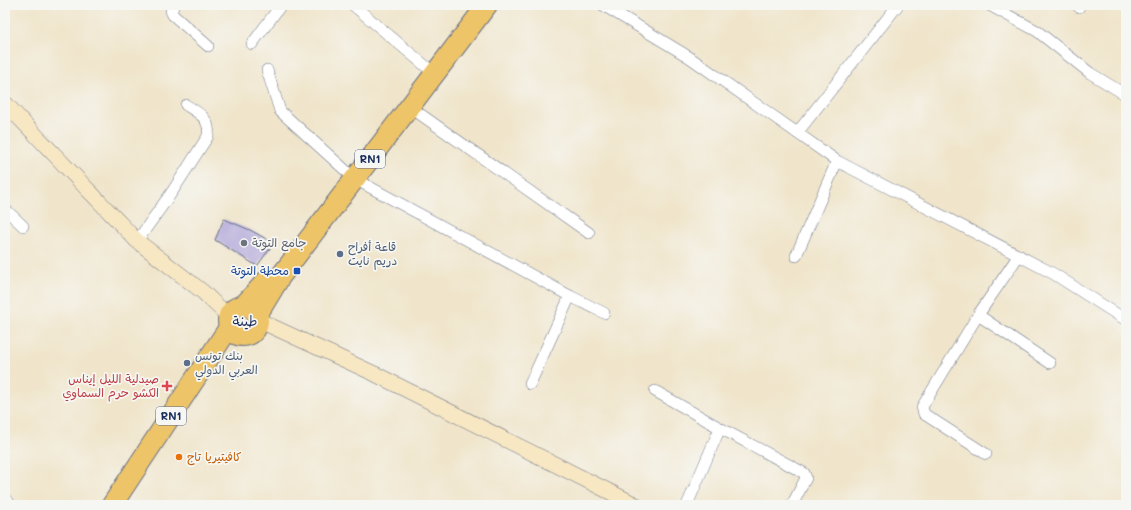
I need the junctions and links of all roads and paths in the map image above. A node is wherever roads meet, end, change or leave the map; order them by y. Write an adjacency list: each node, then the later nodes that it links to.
1 (174, 5): 10 (street)
2 (281, 5): 9 (street)
3 (353, 5): 12 (street)
4 (476, 5): 12 (highway, RN1)
5 (487, 5): 12 (highway, RN1)
6 (603, 5): 17 (street)
7 (898, 5): 17 (street)
8 (996, 7): 13 (street)
9 (252, 44)
10 (208, 46)
11 (267, 70): 19 (street)
12 (432, 71): 15 (highway, RN1); 19 (highway, RN1)
13 (1126, 95)
14 (186, 105): 23 (street)
15 (410, 107): 19 (highway, RN1); 22 (street)
16 (7, 111): 23 (street)
17 (797, 133): 18 (street)
18 (837, 162): 24 (street); 25 (street)
19 (352, 176): 26 (street); 29 (highway, RN1)
20 (5, 209): 21 (street)
21 (23, 226)
22 (589, 233)
23 (137, 241): 29 (street)
24 (1019, 255): 28 (street); 30 (street)
25 (796, 256)
26 (570, 296): 27 (street); 32 (street)
27 (604, 313)
28 (978, 315): 31 (street); 35 (street)
29 (242, 318): 38 (highway, RN1); 39 (highway, RN1); 40 (street)
30 (1126, 320)
31 (1050, 363)
32 (530, 384)
33 (655, 391): 34 (street)
34 (720, 428): 41 (street); 42 (street)
35 (986, 454)
36 (5, 499): 37 (street)
37 (11, 505)
38 (112, 505)
39 (122, 505)
40 (636, 505)
41 (687, 505)
42 (792, 505)

